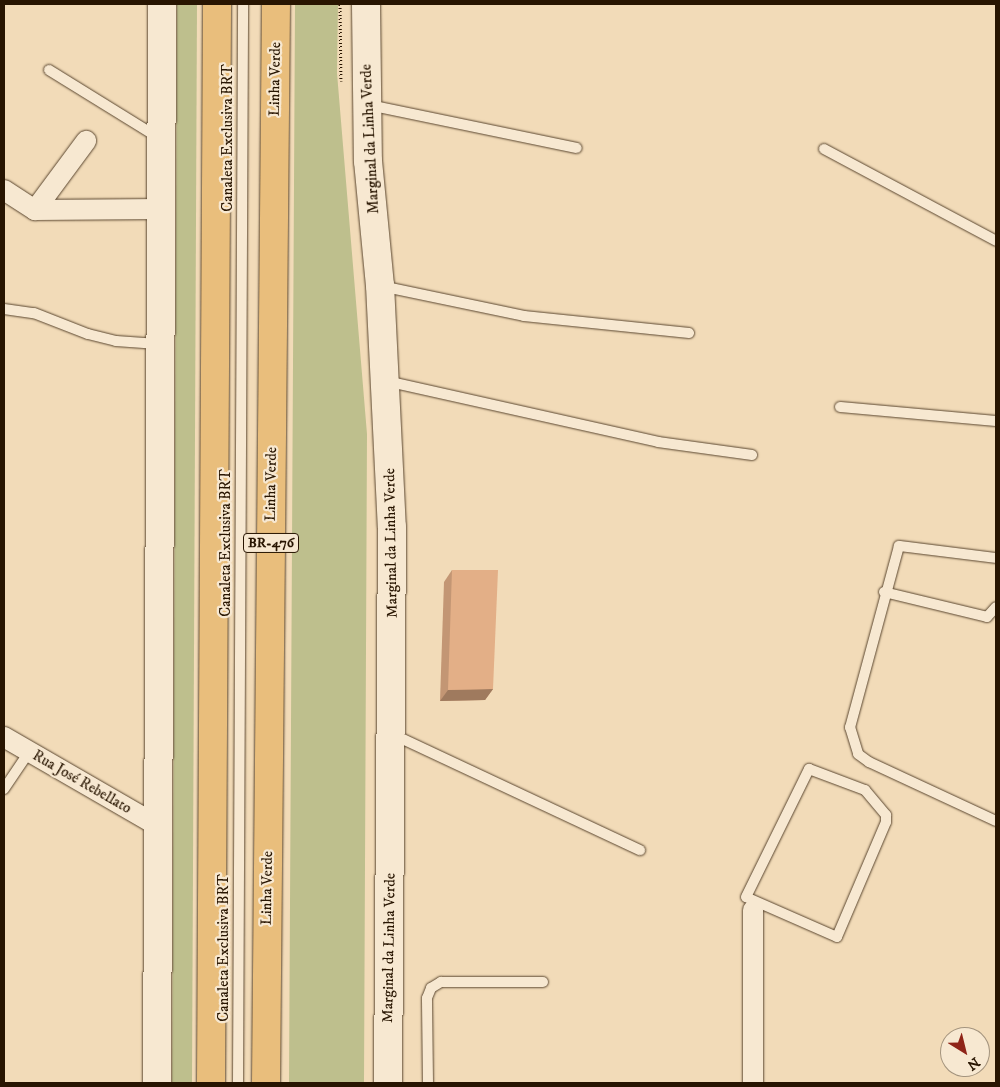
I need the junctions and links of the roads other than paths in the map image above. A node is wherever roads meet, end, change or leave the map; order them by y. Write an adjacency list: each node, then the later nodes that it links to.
1 (162, 4): 8 (main road)
2 (217, 4): 37 (highway)
3 (243, 4): 38 (lane, Canaleta Exclusiva BRT)
4 (276, 4): 39 (highway, Linha Verde / BR-476)
5 (366, 4): 7 (main road, Marginal da Linha Verde)
6 (49, 70): 8 (lane)
7 (366, 104): 10 (lane); 16 (main road, Marginal da Linha Verde)
8 (162, 140): 13 (main road)
9 (86, 141): 14 (street)
10 (577, 148)
11 (824, 148): 15 (lane)
12 (4, 190): 14 (street)
13 (161, 209): 14 (street); 19 (main road)
14 (35, 210)
15 (996, 241)
16 (380, 285): 18 (lane); 20 (main road, Marginal da Linha Verde)
17 (4, 309): 19 (lane)
18 (689, 333)
19 (162, 344): 32 (main road)
20 (386, 381): 23 (lane); 27 (main road, Marginal da Linha Verde)
21 (840, 407): 22 (lane)
22 (996, 421)
23 (752, 455)
24 (996, 558): 25 (lane)
25 (884, 592): 26 (lane); 31 (lane)
26 (996, 607)
27 (391, 734): 33 (lane); 40 (main road, Marginal da Linha Verde)
28 (4, 736): 29 (street, Rua José Rebellato)
29 (29, 752): 30 (lane); 32 (street, Rua José Rebellato)
30 (4, 789)
31 (996, 820)
32 (160, 827): 36 (main road)
33 (640, 850)
34 (754, 905): 34 (lane); 42 (street)
35 (543, 982): 41 (lane)
36 (157, 1083)
37 (211, 1083)
38 (238, 1083)
39 (266, 1083)
40 (388, 1083)
41 (428, 1083)
42 (753, 1083)

